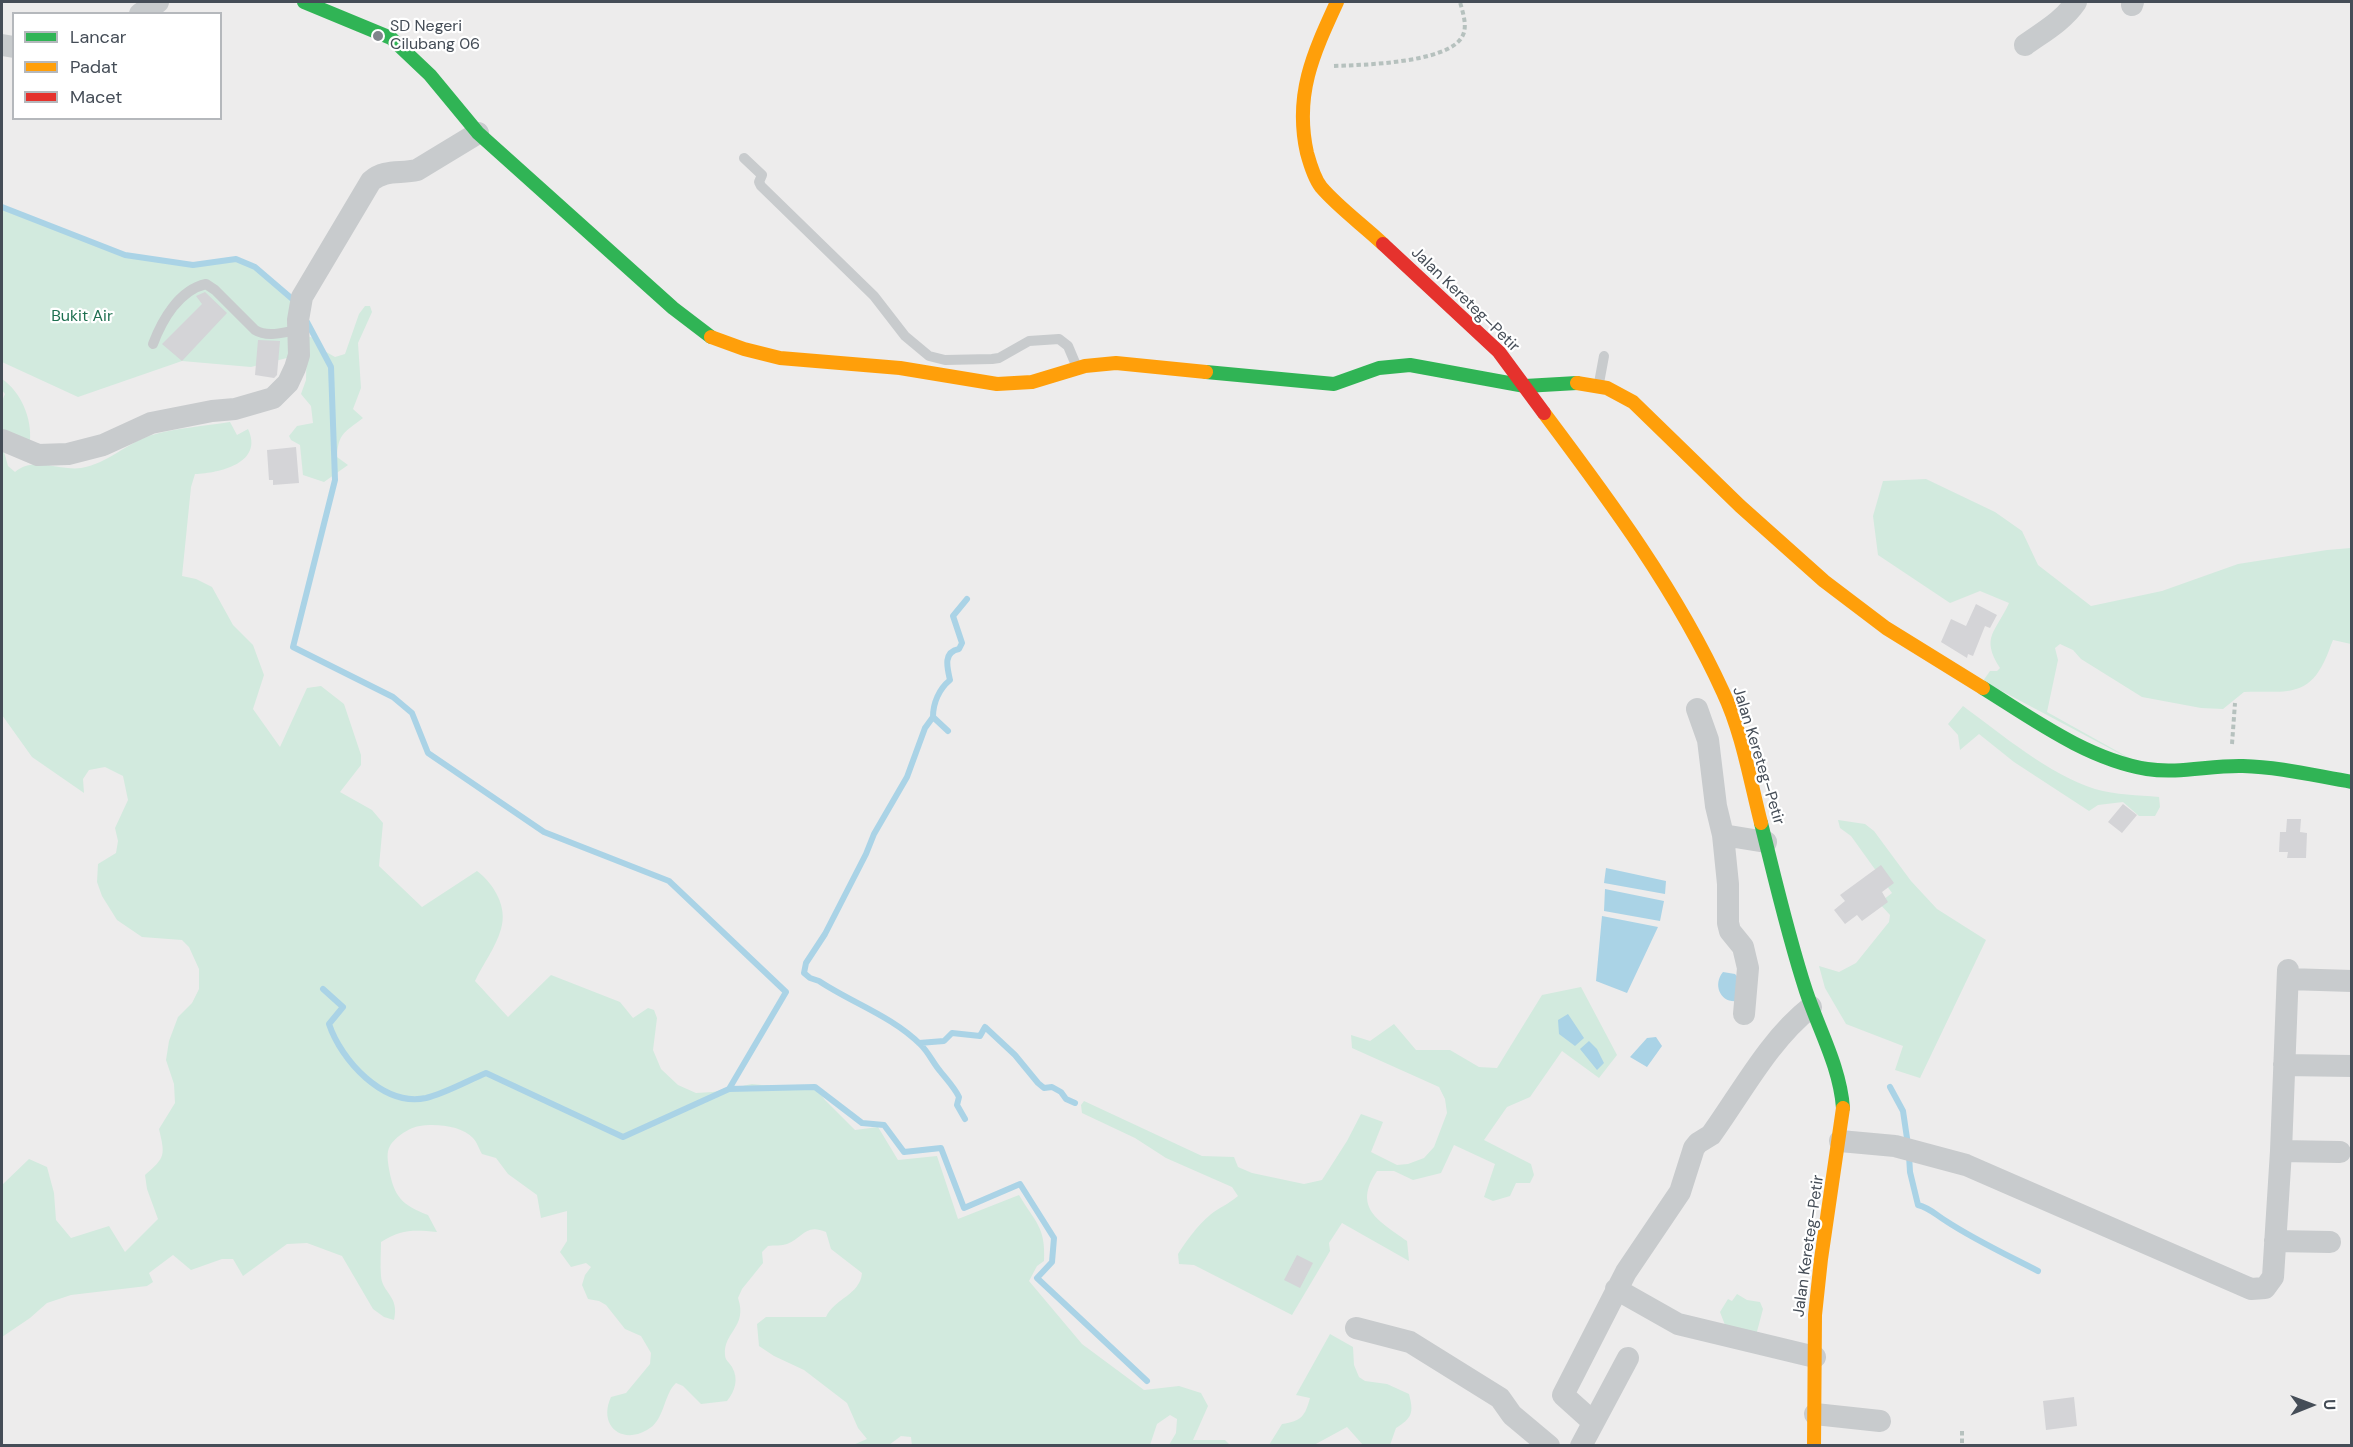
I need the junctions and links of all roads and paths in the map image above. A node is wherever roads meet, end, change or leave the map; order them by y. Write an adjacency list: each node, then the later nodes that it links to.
1 (158, 2): 6 (street)
2 (304, 2): 9 (street)
3 (1337, 2): 8 (street, Jalan Kereteg–Petir)
4 (1460, 2): 8 (path)
5 (2076, 2): 7 (street)
6 (143, 12)
7 (2025, 45)
8 (1309, 66): 15 (street, Jalan Kereteg–Petir)
9 (478, 133): 11 (street); 14 (street)
10 (744, 158): 14 (lane)
11 (299, 318): 12 (lane); 17 (street)
12 (153, 344)
13 (1604, 356): 16 (lane)
14 (1078, 368): 15 (street)
15 (1525, 386): 16 (street); 23 (street, Jalan Kereteg–Petir)
16 (1598, 386): 20 (street)
17 (2, 440)
18 (2235, 703): 20 (path)
19 (1697, 709): 22 (street)
20 (2231, 766): 21 (street)
21 (2352, 782)
22 (1723, 835): 23 (street); 26 (street)
23 (1766, 842): 25 (street, Jalan Kereteg–Petir)
24 (2352, 981): 27 (street)
25 (1811, 1007): 29 (street, Jalan Kereteg–Petir); 34 (street)
26 (1744, 1014)
27 (2284, 1065): 28 (street); 30 (street)
28 (2352, 1066)
29 (1840, 1141): 32 (street); 36 (street, Jalan Kereteg–Petir)
30 (2281, 1151): 31 (street); 32 (street)
31 (2340, 1152)
32 (2275, 1241): 33 (street)
33 (2330, 1242)
34 (1616, 1289): 36 (street); 40 (street)
35 (1356, 1328): 42 (street)
36 (1815, 1357): 38 (street, Jalan Kereteg–Petir)
37 (1628, 1358): 40 (street)
38 (1815, 1414): 39 (street); 44 (street, Jalan Kereteg–Petir)
39 (1880, 1420)
40 (1593, 1422): 43 (street)
41 (1962, 1431): 45 (path)
42 (1549, 1446)
43 (1581, 1446)
44 (1814, 1446)
45 (1962, 1446)

